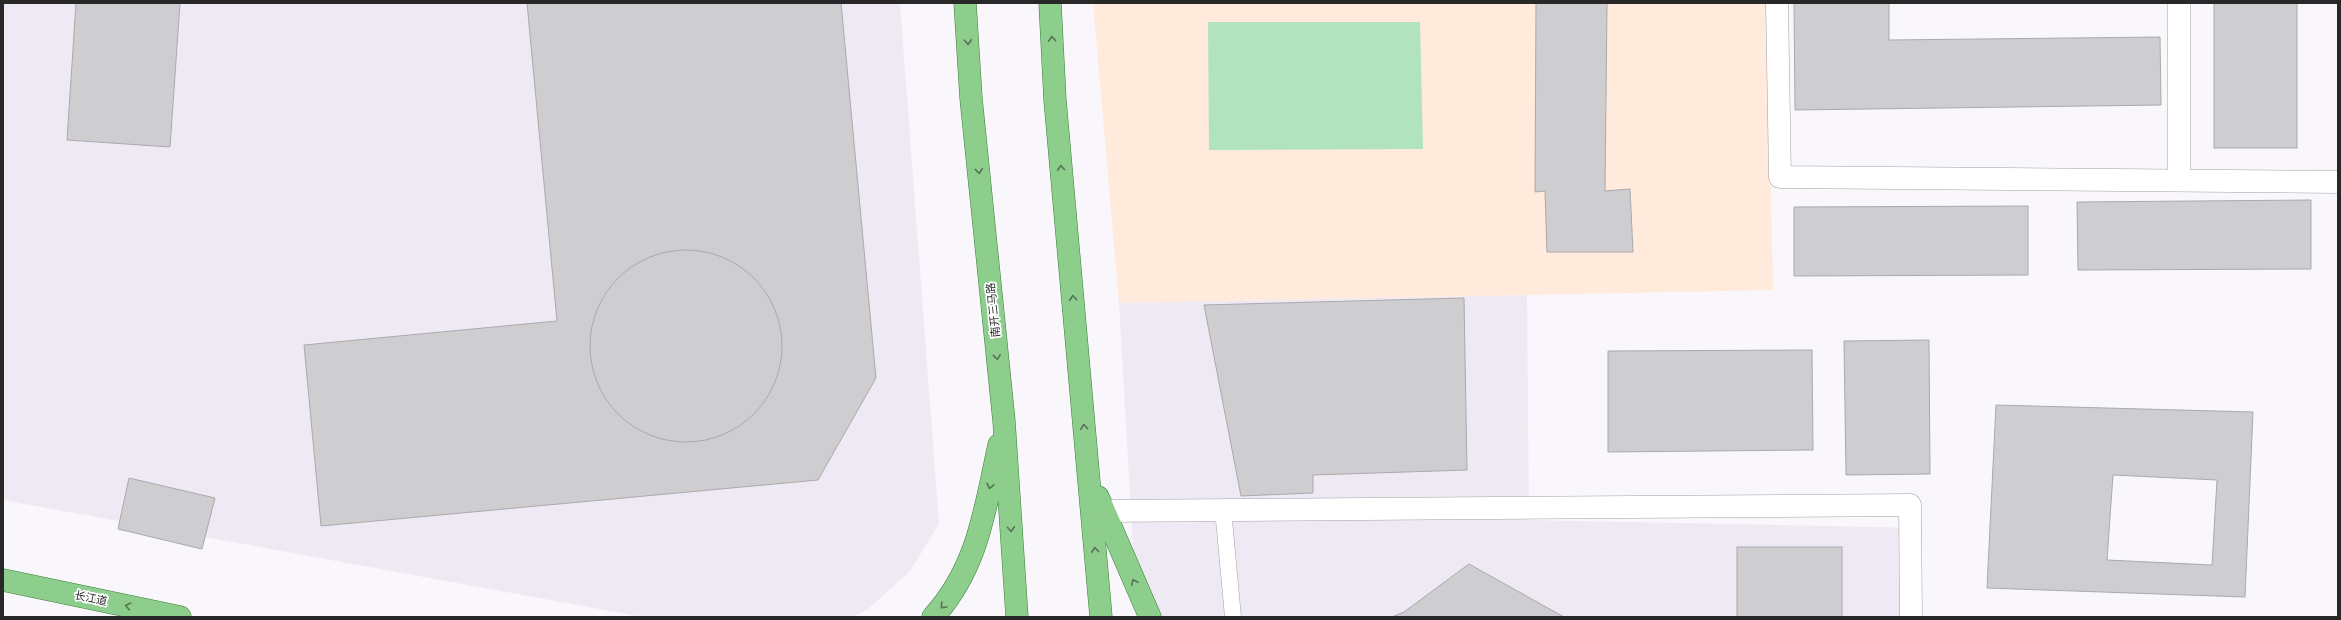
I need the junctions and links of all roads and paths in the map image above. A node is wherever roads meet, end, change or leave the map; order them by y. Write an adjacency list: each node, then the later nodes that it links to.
1 (966, 3): 7 (main road, 南开三马路, one-way to 7)
2 (1050, 3): 8 (main road, one-way to 2)
3 (1777, 3): 5 (street)
4 (2179, 3): 5 (street)
5 (2179, 180): 6 (street)
6 (2338, 182)
7 (1004, 421): 13 (main road, one-way to 13); 14 (main road, 南开三马路, one-way to 14)
8 (1088, 466): 10 (main road); 15 (main road, one-way to 8)
9 (1224, 510): 10 (street); 17 (lane); 18 (street)
10 (1102, 511): 16 (main road, one-way to 10)
11 (3, 580): 12 (main road, 长江道, one-way to 11)
12 (180, 617)
13 (933, 617)
14 (1018, 617)
15 (1101, 617)
16 (1150, 617)
17 (1233, 617)
18 (1911, 617)

